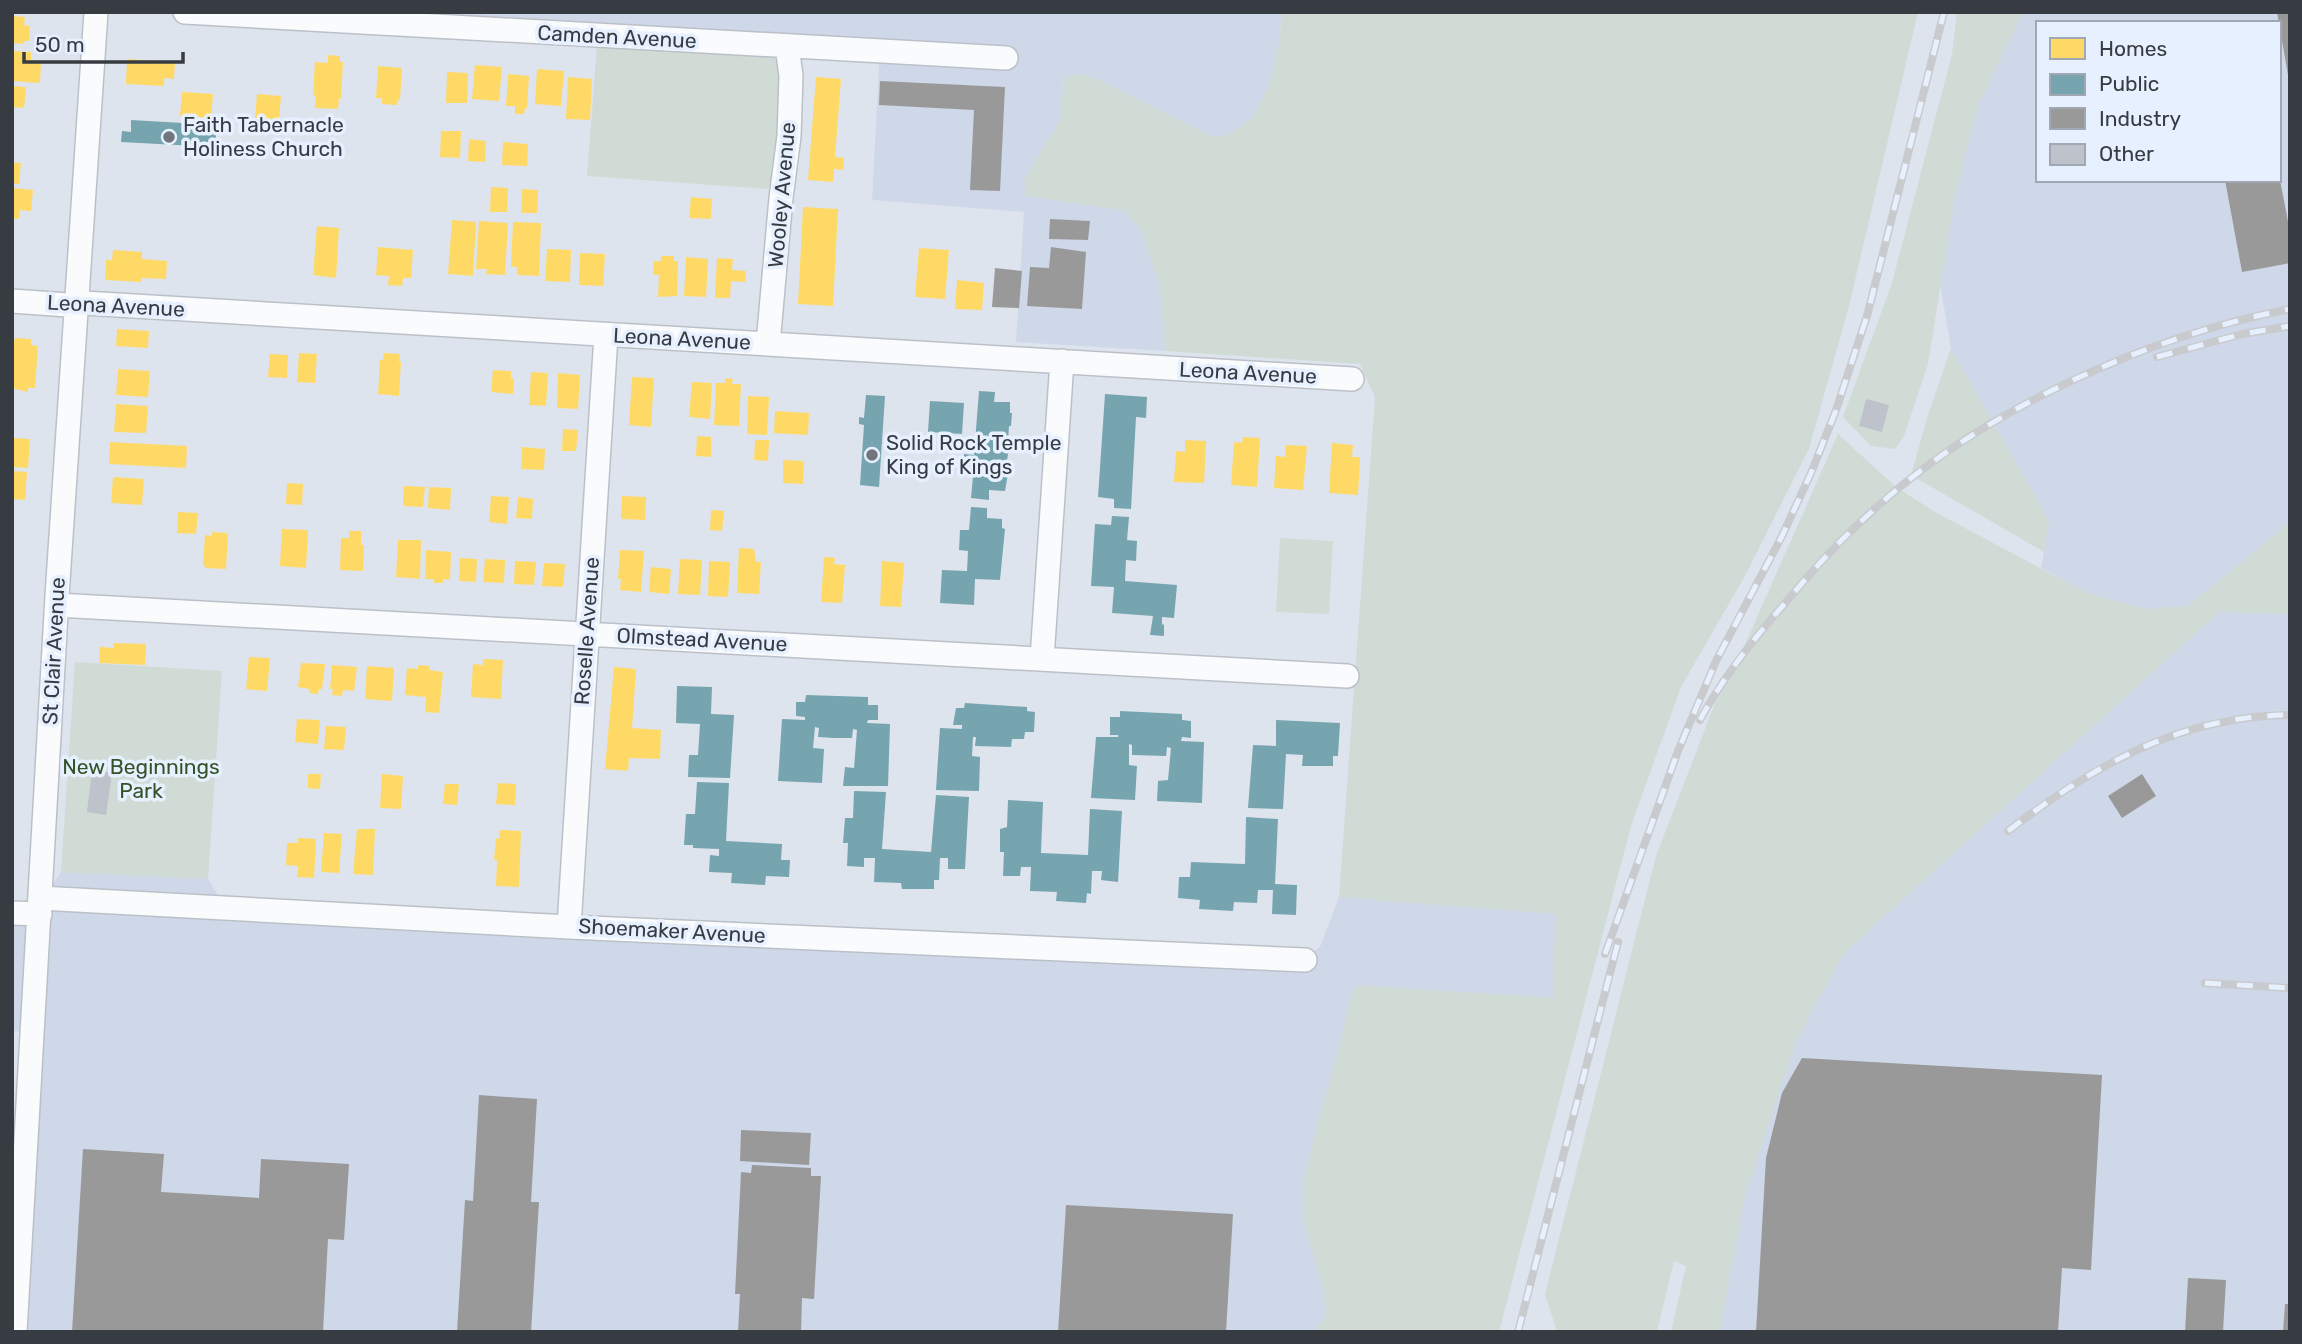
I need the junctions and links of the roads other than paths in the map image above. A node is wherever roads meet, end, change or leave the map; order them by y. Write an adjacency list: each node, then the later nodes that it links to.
1 (96, 12): 6 (street, St Clair Avenue)
2 (185, 12): 3 (street, Camden Avenue)
3 (787, 46): 4 (street, Camden Avenue); 8 (street, Wooley Avenue)
4 (1006, 58)
5 (12, 301): 6 (street, Leona Avenue)
6 (76, 304): 7 (street, Leona Avenue); 11 (street, St Clair Avenue)
7 (606, 335): 8 (street, Leona Avenue); 12 (street, Roselle Avenue)
8 (768, 344): 9 (street, Leona Avenue)
9 (1062, 362): 10 (street, Leona Avenue); 13 (street)
10 (1352, 379)
11 (57, 605): 12 (street, Olmstead Avenue); 15 (street, St Clair Avenue)
12 (587, 634): 13 (street, Olmstead Avenue); 17 (street, Roselle Avenue)
13 (1042, 659): 14 (street, Olmstead Avenue)
14 (1347, 676)
15 (40, 906): 16 (street, Shoemaker Avenue); 17 (street, Shoemaker Avenue); 19 (street, St Clair Avenue)
16 (12, 913)
17 (569, 927): 18 (street, Shoemaker Avenue)
18 (1305, 960)
19 (15, 1332)

